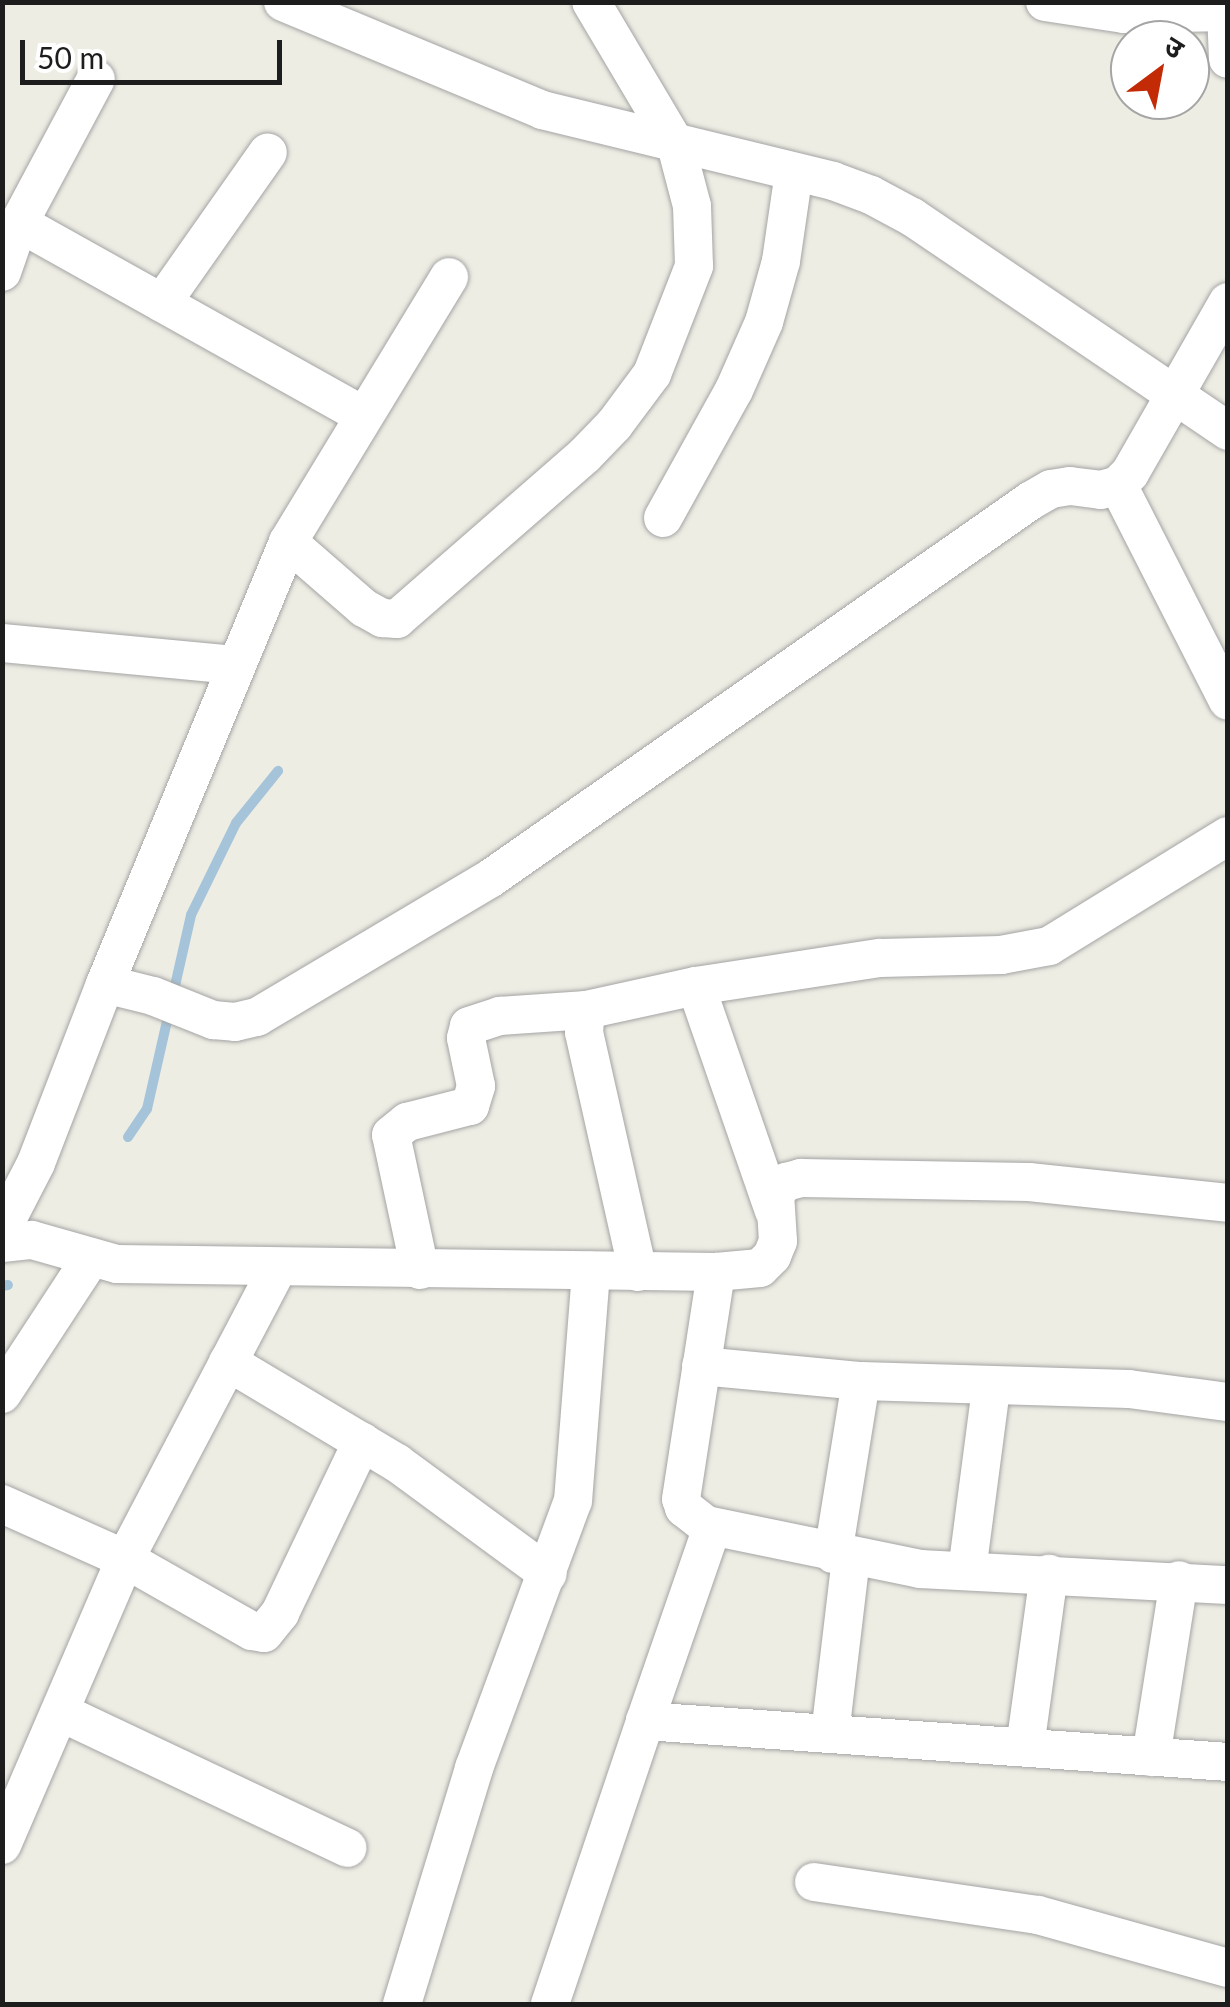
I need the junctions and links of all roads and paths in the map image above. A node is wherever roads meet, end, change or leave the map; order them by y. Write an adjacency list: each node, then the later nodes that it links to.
1 (283, 2): 8 (street)
2 (591, 2): 8 (street)
3 (1045, 2): 4 (street)
4 (1091, 6): 5 (street)
5 (1227, 12): 6 (street)
6 (1228, 59)
7 (96, 79): 11 (street)
8 (676, 145): 10 (street); 21 (street)
9 (268, 152): 15 (street)
10 (794, 172): 16 (street); 20 (street)
11 (19, 224): 12 (street); 15 (street)
12 (2, 272)
13 (449, 277): 17 (street)
14 (1228, 302): 16 (street)
15 (162, 303): 17 (street)
16 (1176, 395): 18 (street); 19 (street)
17 (364, 414): 21 (street)
18 (1228, 431)
19 (1118, 485): 24 (street); 26 (street)
20 (662, 518)
21 (288, 542): 23 (street)
22 (2, 642): 23 (street)
23 (234, 664): 26 (street)
24 (1228, 701)
25 (1228, 836): 27 (street)
26 (104, 984): 31 (street)
27 (696, 986): 28 (street); 30 (street)
28 (586, 1010): 34 (street); 36 (street)
29 (1228, 1203): 30 (street)
30 (774, 1211): 37 (street)
31 (12, 1237): 32 (street)
32 (82, 1256): 33 (street); 42 (street)
33 (277, 1268): 34 (street); 38 (street)
34 (420, 1270): 35 (street)
35 (591, 1272): 36 (street); 50 (street)
36 (638, 1272): 37 (street)
37 (716, 1272): 39 (street)
38 (228, 1362): 44 (street); 48 (street)
39 (702, 1366): 40 (street); 46 (street)
40 (862, 1382): 41 (street); 47 (street)
41 (991, 1388): 43 (street); 49 (street)
42 (2, 1394)
43 (1228, 1402)
44 (362, 1442): 48 (street); 50 (street)
45 (2, 1504): 48 (street)
46 (706, 1524): 47 (street); 55 (street)
47 (842, 1556): 49 (street); 56 (street)
48 (124, 1560): 54 (street)
49 (967, 1570): 51 (street)
50 (548, 1574): 64 (street)
51 (1049, 1574): 52 (street); 57 (street)
52 (1179, 1580): 53 (street); 58 (street)
53 (1228, 1585)
54 (60, 1712): 60 (street); 61 (street)
55 (645, 1721): 56 (street); 65 (street)
56 (830, 1734): 57 (street)
57 (1026, 1747): 58 (street)
58 (1151, 1756): 59 (street)
59 (1228, 1762)
60 (2, 1845)
61 (348, 1848)
62 (814, 1882): 63 (street)
63 (1228, 1968)
64 (402, 2004)
65 (550, 2004)

